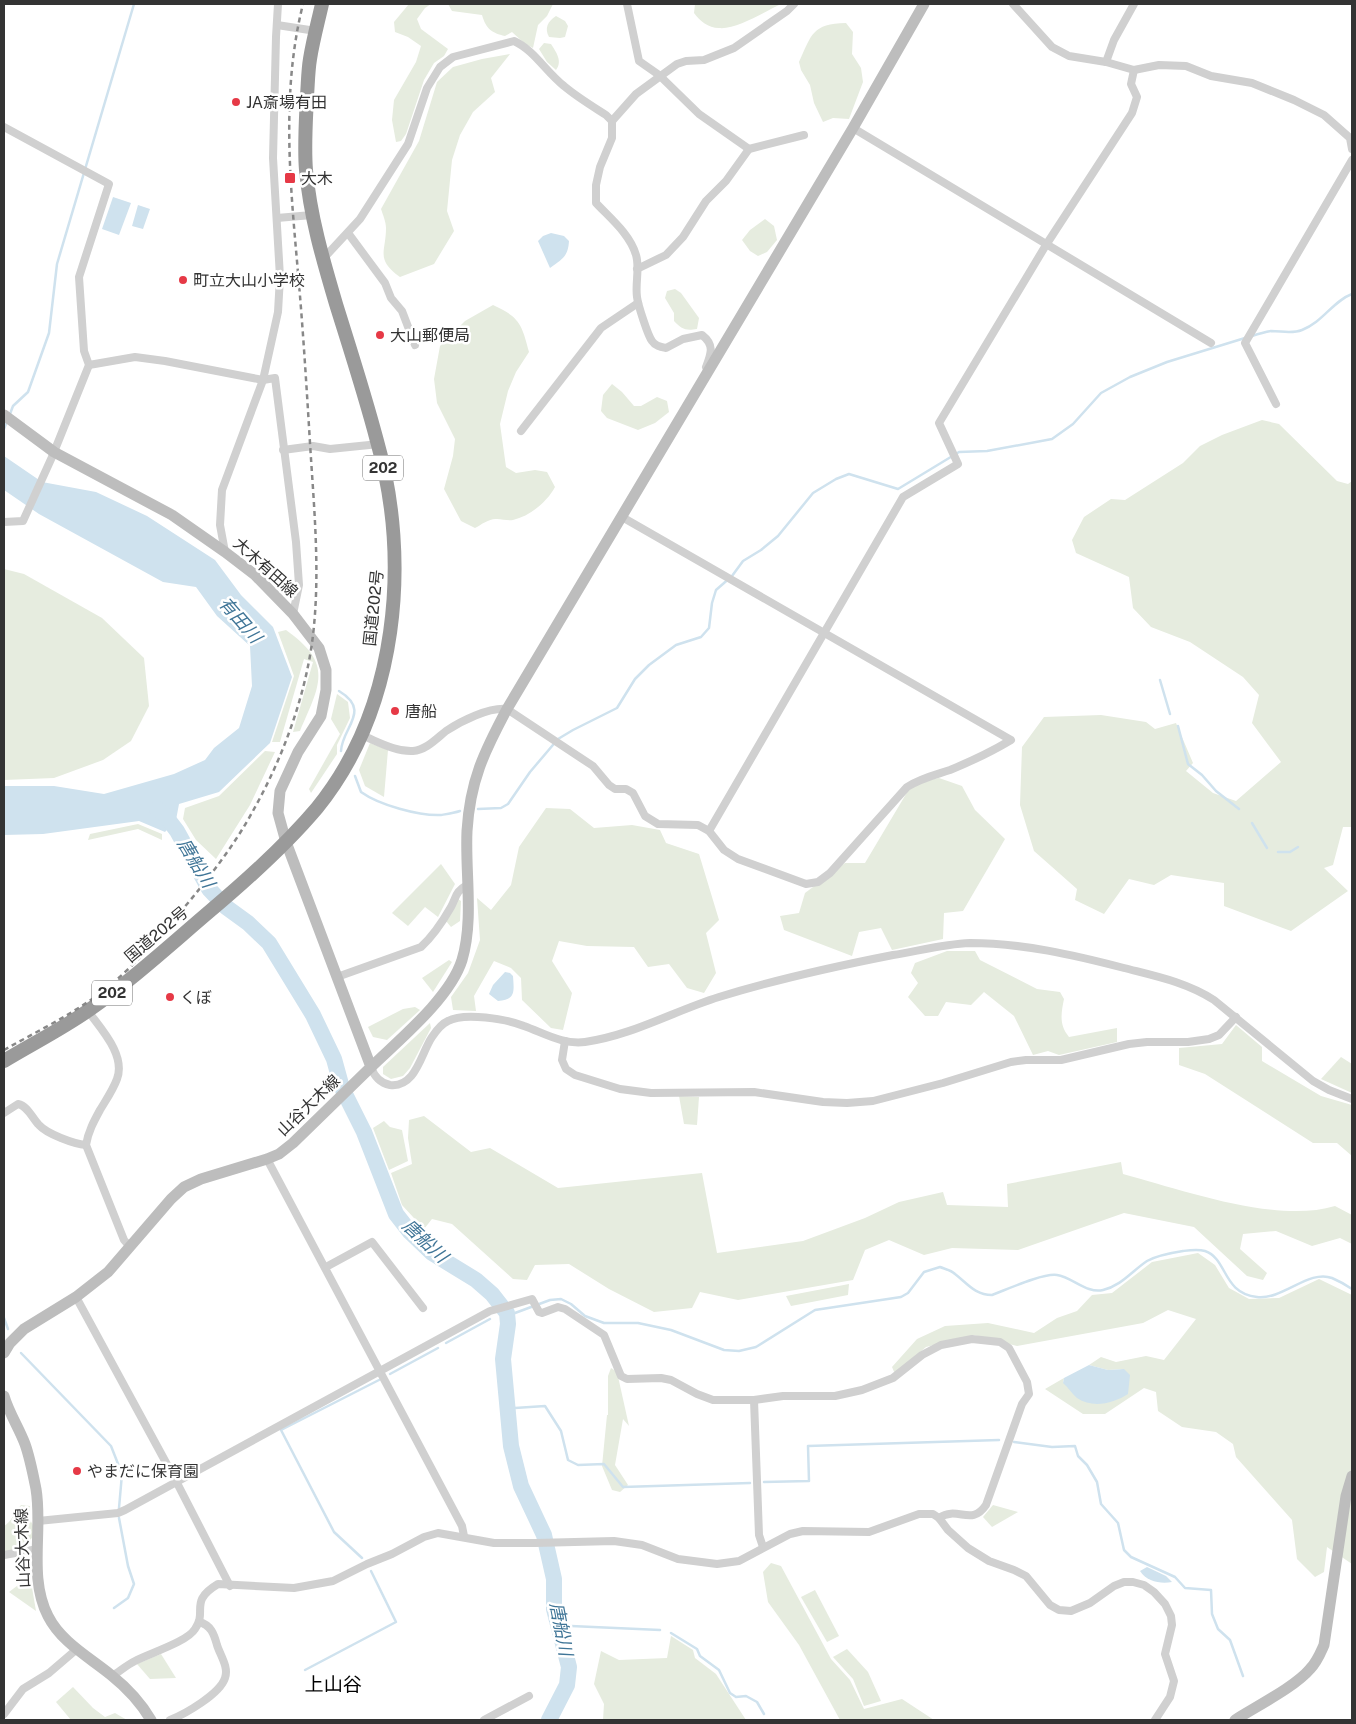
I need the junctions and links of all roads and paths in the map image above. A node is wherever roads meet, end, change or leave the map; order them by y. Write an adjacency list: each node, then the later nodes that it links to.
1 (278, 4): 8 (street)
2 (322, 4): 9 (highway, 国道202号 / 202)
3 (627, 4): 12 (street)
4 (794, 4): 12 (street)
5 (924, 4): 15 (main road, 山谷大木線)
6 (1013, 4): 10 (street)
7 (1134, 4): 10 (street)
8 (277, 25): 9 (street); 21 (street)
9 (316, 31): 20 (highway, 国道202号 / 202)
10 (1106, 62): 11 (street)
11 (1134, 70): 17 (street); 23 (street)
12 (659, 75): 13 (street); 18 (street)
13 (612, 121): 22 (street); 25 (street)
14 (4, 127): 29 (street)
15 (853, 128): 23 (street); 31 (main road, 山谷大木線)
16 (804, 135): 18 (street)
17 (1352, 148)
18 (749, 149): 25 (street)
19 (1352, 160): 32 (street)
20 (312, 215): 21 (street); 24 (highway, 国道202号 / 202)
21 (277, 218): 30 (street)
22 (348, 233): 24 (street); 28 (street)
23 (1046, 245): 27 (street); 42 (street)
24 (323, 259): 35 (highway, 国道202号 / 202)
25 (637, 268): 26 (street)
26 (638, 303): 31 (street); 34 (street)
27 (1210, 344)
28 (415, 345)
29 (89, 365): 30 (street); 37 (street)
30 (263, 380): 36 (street); 40 (street)
31 (700, 388): 38 (main road, 山谷大木線)
32 (1276, 404)
33 (4, 415): 37 (main road, 大木有田線)
34 (521, 431)
35 (379, 444): 36 (street); 44 (highway, 国道202号 / 202)
36 (283, 450): 41 (street)
37 (54, 452): 39 (street); 40 (main road, 大木有田線)
38 (622, 517): 42 (street); 43 (main road, 山谷大木線)
39 (4, 522)
40 (225, 552): 41 (main road, 大木有田線)
41 (293, 614): 46 (main road, 大木有田線)
42 (825, 632): 45 (street); 45 (street)
43 (507, 709): 44 (street); 45 (street); 47 (main road, 山谷大木線)
44 (361, 735): 46 (highway, 国道202号 / 202)
45 (709, 831)
46 (286, 842): 48 (main road); 49 (highway, 国道202号 / 202)
47 (467, 886): 48 (street); 53 (main road, 山谷大木線)
48 (337, 977): 53 (main road)
49 (88, 1011): 52 (highway, 国道202号 / 202); 56 (street)
50 (1236, 1017): 51 (street); 51 (street); 54 (street)
51 (565, 1041): 53 (street)
52 (4, 1061)
53 (371, 1067): 57 (main road, 山谷大木線)
54 (1352, 1099)
55 (4, 1113): 56 (street)
56 (86, 1145): 58 (street)
57 (267, 1160): 58 (main road, 山谷大木線); 59 (street)
58 (130, 1247): 60 (main road, 山谷大木線)
59 (326, 1268): 61 (street); 63 (street)
60 (76, 1297): 62 (main road, 山谷大木線); 67 (street)
61 (423, 1308)
62 (4, 1353)
63 (381, 1370): 65 (street); 67 (street); 70 (street)
64 (4, 1396): 69 (main road, 山谷大木線)
65 (754, 1400): 68 (street); 71 (street)
66 (1352, 1476): 84 (main road)
67 (176, 1481): 69 (street); 74 (street)
68 (940, 1518): 71 (street); 83 (street)
69 (38, 1521): 72 (main road, 山谷大木線)
70 (464, 1536): 71 (street); 74 (street)
71 (763, 1547)
72 (38, 1549): 73 (street); 76 (main road, 山谷大木線)
73 (4, 1555)
74 (230, 1586): 75 (street)
75 (199, 1622): 77 (street); 81 (street)
76 (77, 1649): 77 (main road, 山谷大木線); 79 (street)
77 (112, 1676): 80 (main road, 山谷大木線)
78 (529, 1696): 82 (street)
79 (4, 1714)
80 (151, 1720)
81 (170, 1720)
82 (484, 1720)
83 (1155, 1720)
84 (1235, 1720)

